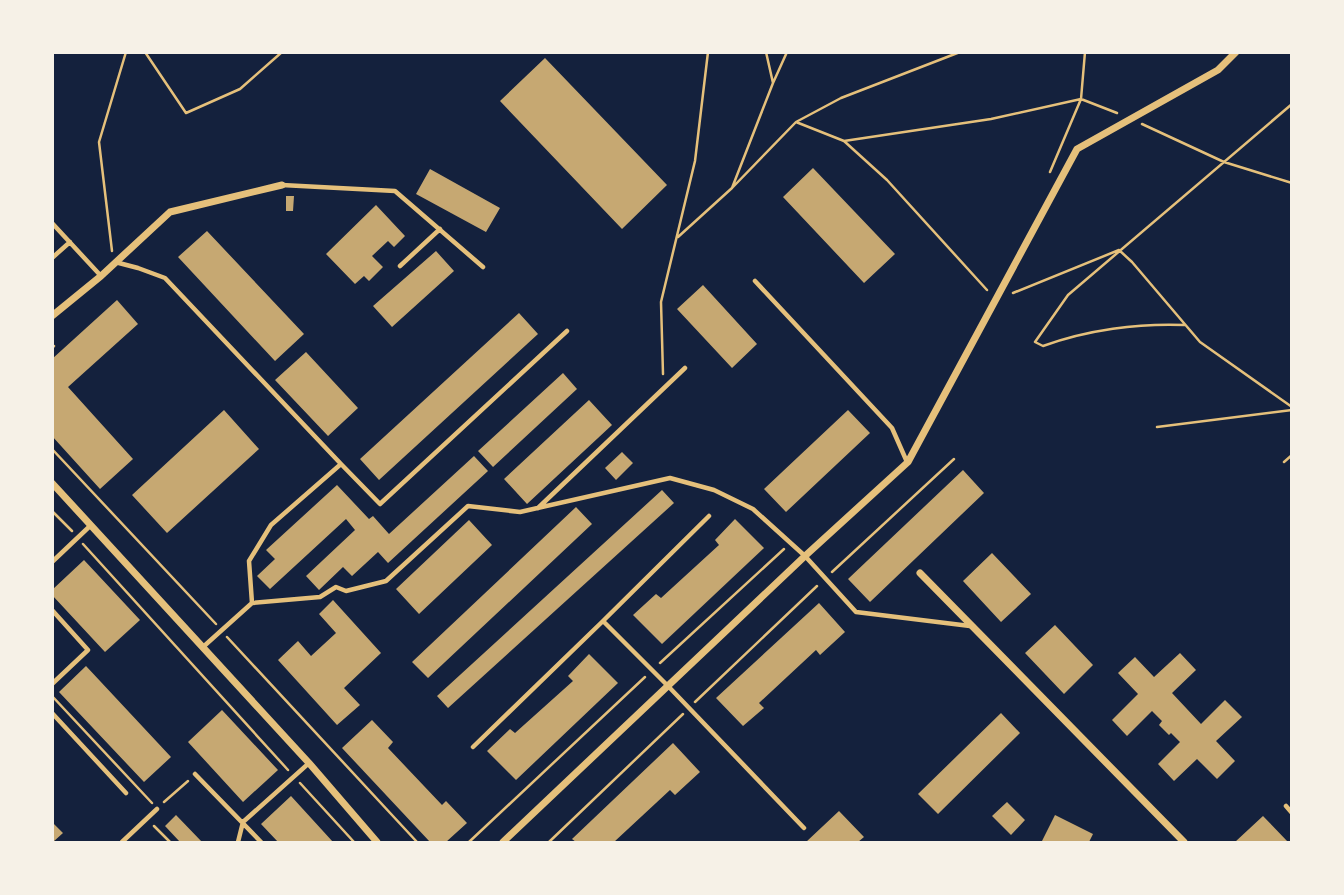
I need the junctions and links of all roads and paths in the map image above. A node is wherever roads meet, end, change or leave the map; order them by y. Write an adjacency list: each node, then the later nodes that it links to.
1 (126, 52): 26 (path)
2 (145, 52): 3 (path)
3 (282, 52)
4 (708, 52): 22 (path)
5 (766, 52): 10 (path)
6 (787, 52): 10 (path)
7 (960, 52): 14 (path)
8 (1086, 52): 11 (path)
9 (1236, 52): 13 (street)
10 (773, 83): 19 (path)
11 (1081, 99): 13 (path); 15 (path); 16 (path)
12 (1292, 104): 24 (path)
13 (1131, 118): 17 (path); 31 (street)
14 (796, 122): 15 (path); 19 (path)
15 (844, 141): 31 (path)
16 (1049, 174)
17 (1292, 183)
18 (282, 186): 21 (lane); 26 (street)
19 (732, 188): 22 (path)
20 (52, 223): 23 (lane)
21 (439, 229): 27 (lane); 28 (lane)
22 (676, 238): 36 (path)
23 (70, 242): 25 (lane); 29 (lane)
24 (1119, 250): 31 (path); 33 (path); 33 (path)
25 (52, 258)
26 (114, 262): 29 (street); 44 (lane)
27 (400, 265)
28 (483, 267)
29 (101, 276): 32 (street)
30 (755, 281): 42 (lane)
31 (996, 300): 42 (street)
32 (52, 316)
33 (1186, 325): 37 (path)
34 (567, 331): 44 (lane)
35 (685, 368): 36 (lane)
36 (663, 388): 46 (lane)
37 (1292, 409): 38 (path)
38 (1157, 427)
39 (52, 449): 60 (path)
40 (1292, 455): 43 (path)
41 (954, 459): 55 (path)
42 (908, 462): 52 (street)
43 (1284, 462)
44 (341, 464): 56 (lane)
45 (52, 483): 49 (street)
46 (537, 508): 51 (lane); 56 (lane)
47 (52, 511): 50 (path)
48 (709, 516): 58 (lane)
49 (90, 526): 50 (lane); 61 (street)
50 (78, 538): 53 (lane); 71 (path)
51 (790, 543): 52 (lane); 62 (path)
52 (805, 556): 55 (lane); 64 (street)
53 (52, 562)
54 (920, 573): 59 (street)
55 (825, 578): 59 (lane); 66 (path)
56 (252, 603): 60 (lane)
57 (52, 610): 63 (lane)
58 (603, 621): 62 (lane); 68 (lane)
59 (970, 625): 89 (street)
60 (221, 630): 61 (lane); 85 (path)
61 (203, 648): 69 (street)
62 (652, 670): 64 (lane); 86 (path)
63 (52, 684)
64 (668, 686): 66 (lane); 87 (street)
65 (52, 696): 74 (path)
66 (689, 708): 78 (lane); 88 (path)
67 (52, 713): 72 (lane)
68 (474, 747)
69 (309, 763): 71 (lane); 84 (street)
70 (195, 774): 74 (path); 77 (lane)
71 (294, 777): 77 (lane); 83 (path)
72 (126, 793)
73 (1286, 806): 75 (lane)
74 (158, 808): 76 (lane)
75 (1292, 813)
76 (147, 819): 79 (lane); 80 (path)
77 (243, 822): 81 (lane); 82 (lane)
78 (804, 828)
79 (122, 842)
80 (170, 842)
81 (238, 842)
82 (261, 842)
83 (354, 842)
84 (377, 842)
85 (418, 842)
86 (469, 842)
87 (503, 842)
88 (549, 842)
89 (1184, 842)

